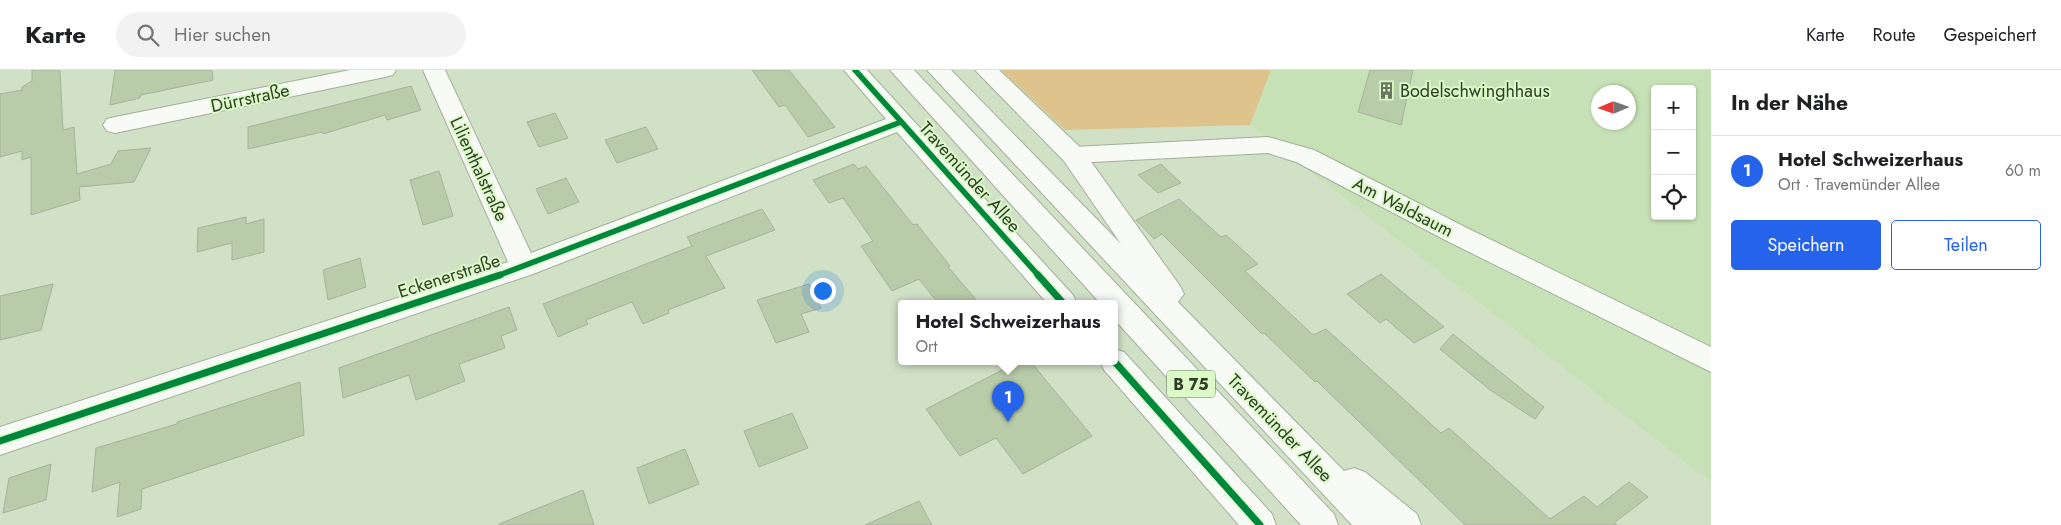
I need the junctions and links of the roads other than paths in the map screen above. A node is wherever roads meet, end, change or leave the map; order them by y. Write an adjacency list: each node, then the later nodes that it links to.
1 (384, 70): 8 (main road, Dürrstraße)
2 (434, 70): 10 (main road, Lilienthalstraße)
3 (856, 70): 7 (main road, Travemünder Allee)
4 (901, 70): 12 (main road, Travemünder Allee / B 75)
5 (938, 70): 16 (main road, Travemünder Allee / B 75)
6 (986, 70): 9 (main road)
7 (901, 122): 10 (main road, Eckenerstraße); 11 (main road, Travemünder Allee)
8 (116, 125)
9 (1073, 155): 14 (main road, Am Waldsaum); 16 (main road)
10 (524, 267): 17 (main road, Eckenerstraße)
11 (1060, 300)
12 (1114, 300)
13 (1118, 305): 19 (main road, Travemünder Allee / B 75)
14 (1711, 360)
15 (1118, 365): 18 (main road)
16 (1229, 375): 20 (main road, Travemünder Allee); 21 (main road, B 75)
17 (0, 441)
18 (1260, 525)
19 (1322, 525)
20 (1374, 525)
21 (1405, 525)

